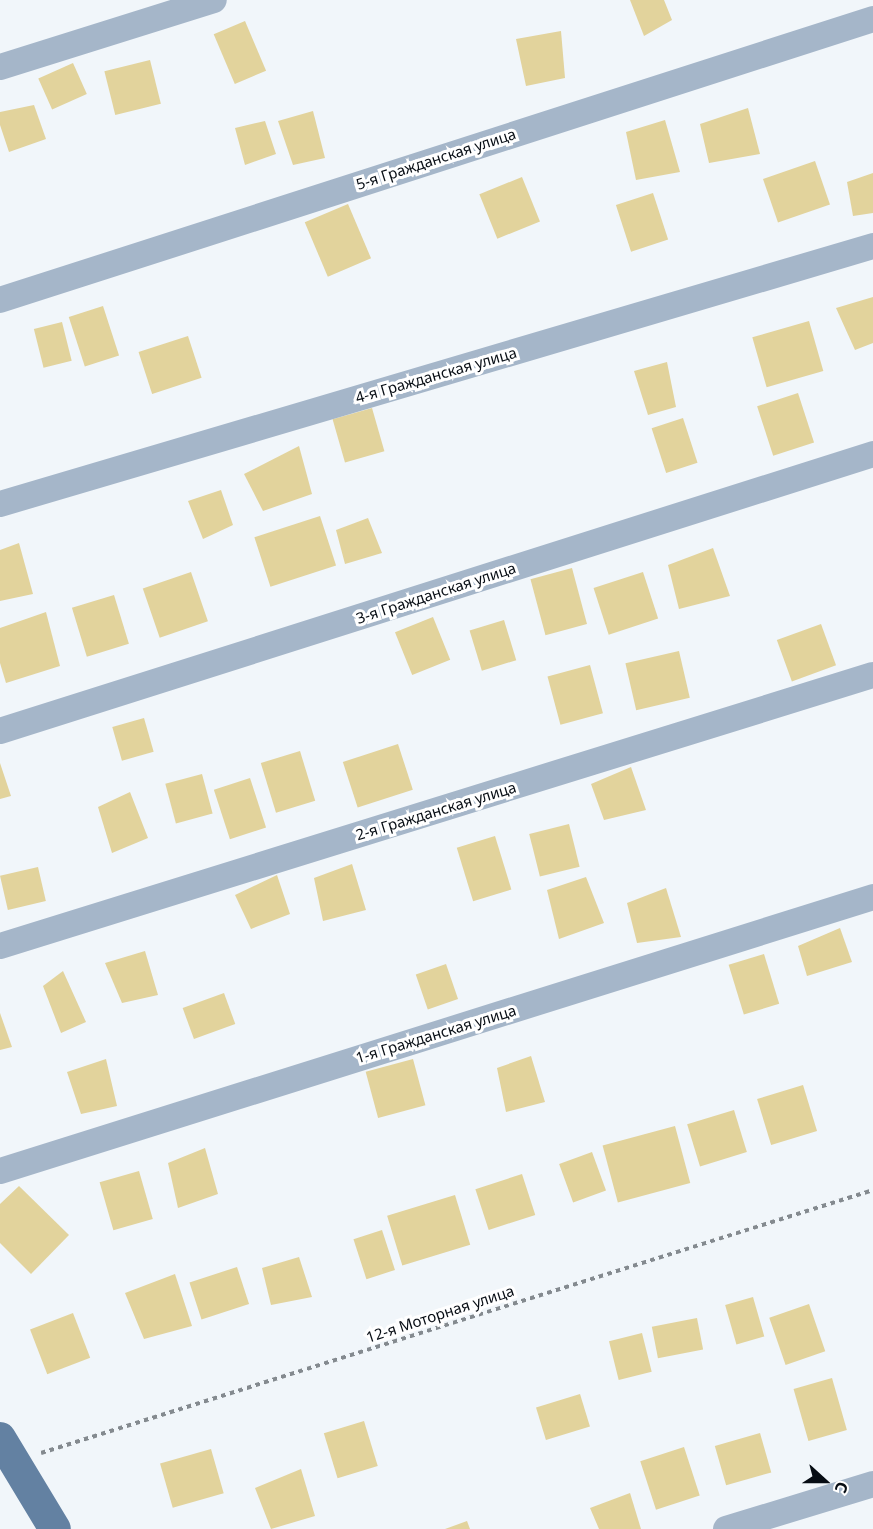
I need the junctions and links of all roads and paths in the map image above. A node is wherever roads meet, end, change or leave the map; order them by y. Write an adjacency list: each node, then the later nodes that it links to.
1 (214, 0): 3 (street)
2 (873, 19): 5 (street, 5-я Гражданская улица)
3 (0, 67)
4 (873, 246): 7 (street, 4-я Гражданская улица)
5 (0, 300)
6 (873, 454): 9 (street, 3-я Гражданская улица)
7 (0, 504)
8 (873, 675): 11 (street, 2-я Гражданская улица)
9 (0, 731)
10 (873, 897): 12 (street, 1-я Гражданская улица)
11 (0, 946)
12 (0, 1171)
13 (873, 1190): 14 (path, 12-я Моторная улица)
14 (7, 1450): 16 (main road)
15 (873, 1484): 17 (street)
16 (55, 1529)
17 (726, 1529)

